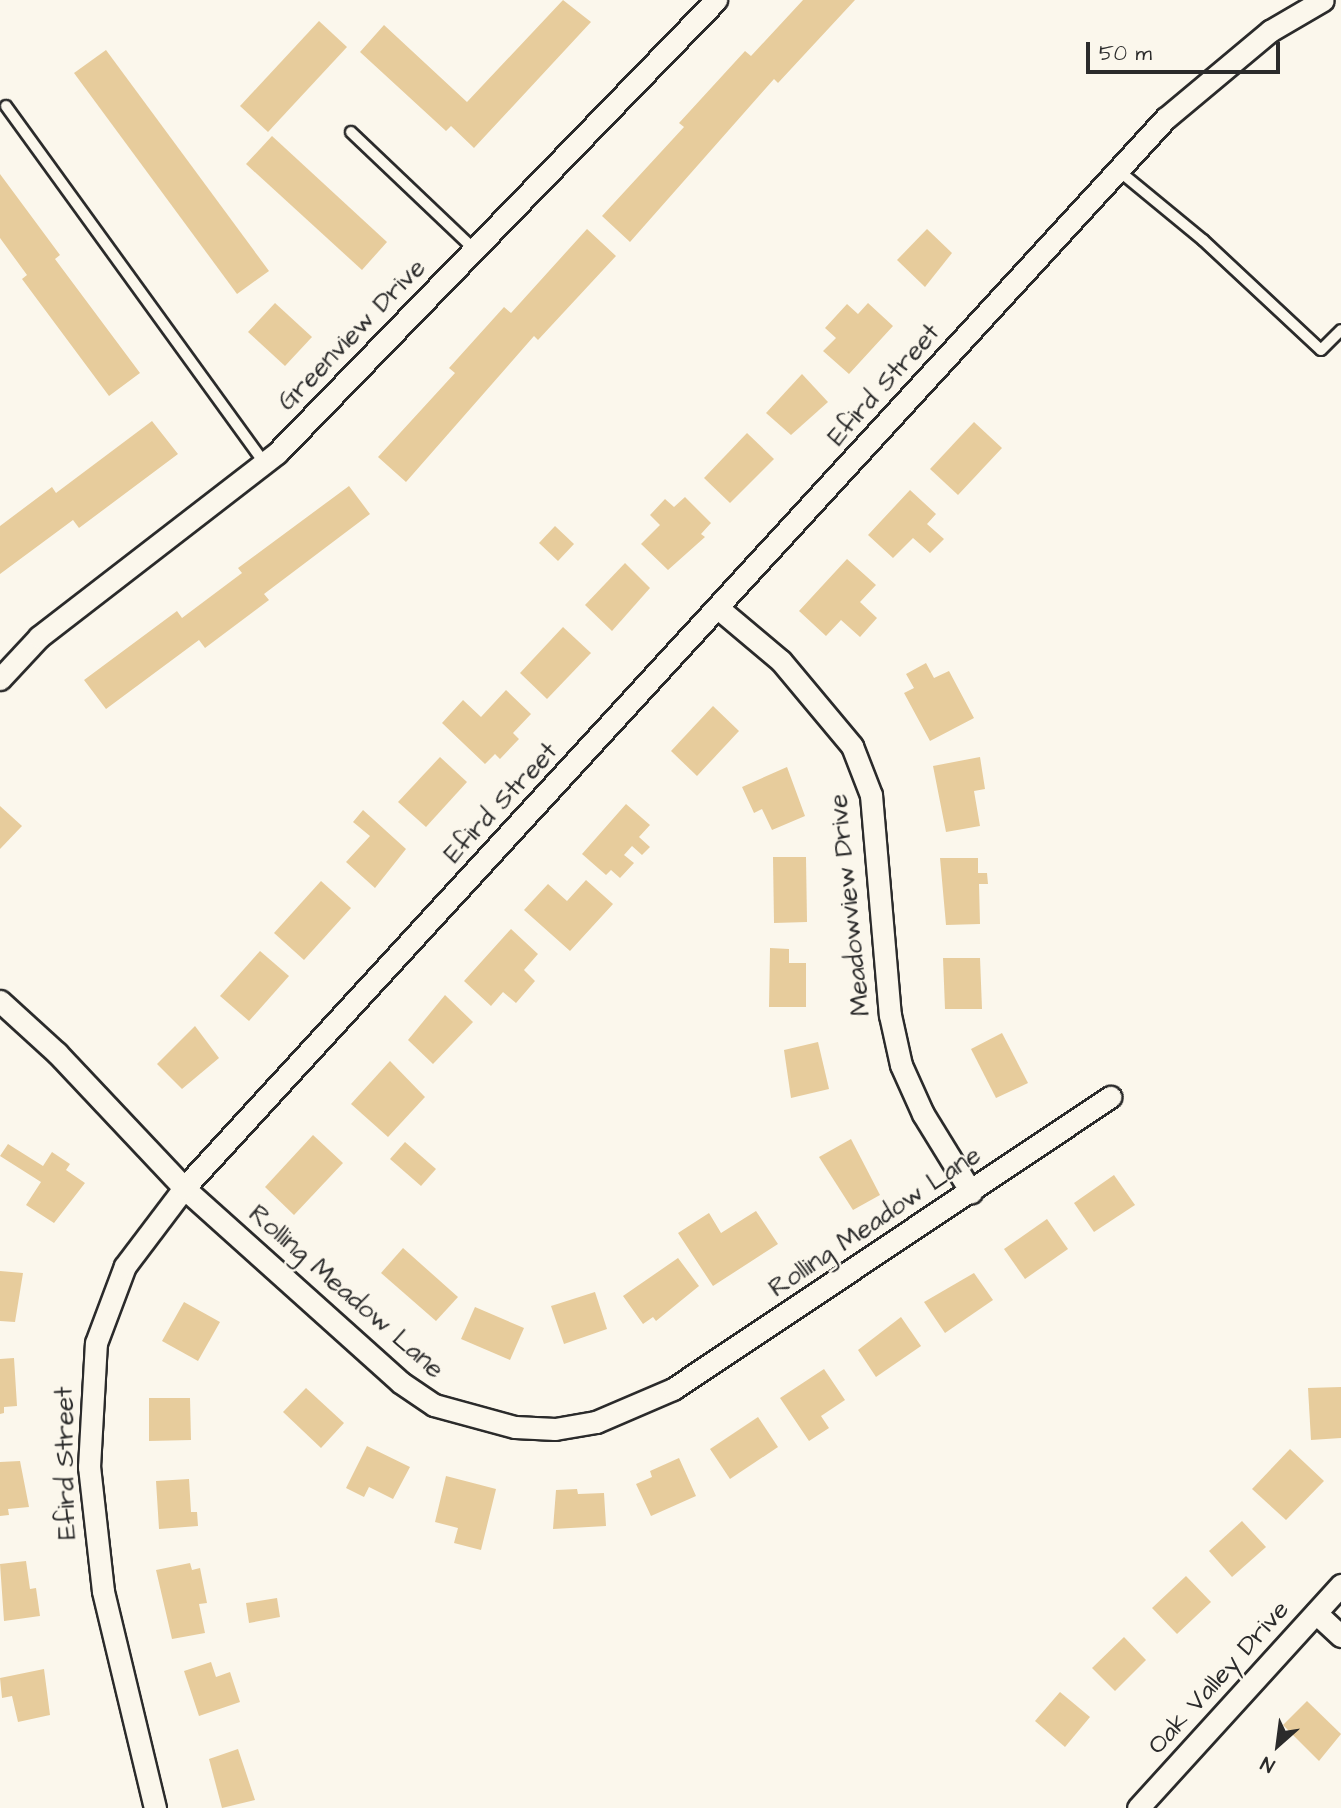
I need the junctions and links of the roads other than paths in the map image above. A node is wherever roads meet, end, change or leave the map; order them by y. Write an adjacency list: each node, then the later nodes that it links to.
1 (716, 0): 6 (street, Greenview Drive)
2 (1323, 0): 5 (street, Efird Street)
3 (6, 106): 8 (lane)
4 (352, 132): 6 (lane)
5 (1118, 170): 7 (lane); 9 (street, Efird Street)
6 (474, 249): 8 (street, Greenview Drive)
7 (1341, 330)
8 (264, 462): 10 (street, Greenview Drive)
9 (718, 608): 13 (street, Efird Street); 14 (street, Meadowview Drive)
10 (0, 679)
11 (0, 1001): 13 (street, Rolling Meadow Lane)
12 (1110, 1097): 14 (street, Rolling Meadow Lane)
13 (184, 1188): 14 (street, Rolling Meadow Lane); 18 (street, Efird Street)
14 (971, 1192)
15 (1341, 1585): 16 (street, Oak Valley Drive)
16 (1316, 1613): 17 (street); 19 (street, Oak Valley Drive)
17 (1341, 1636)
18 (155, 1808)
19 (1138, 1808)

